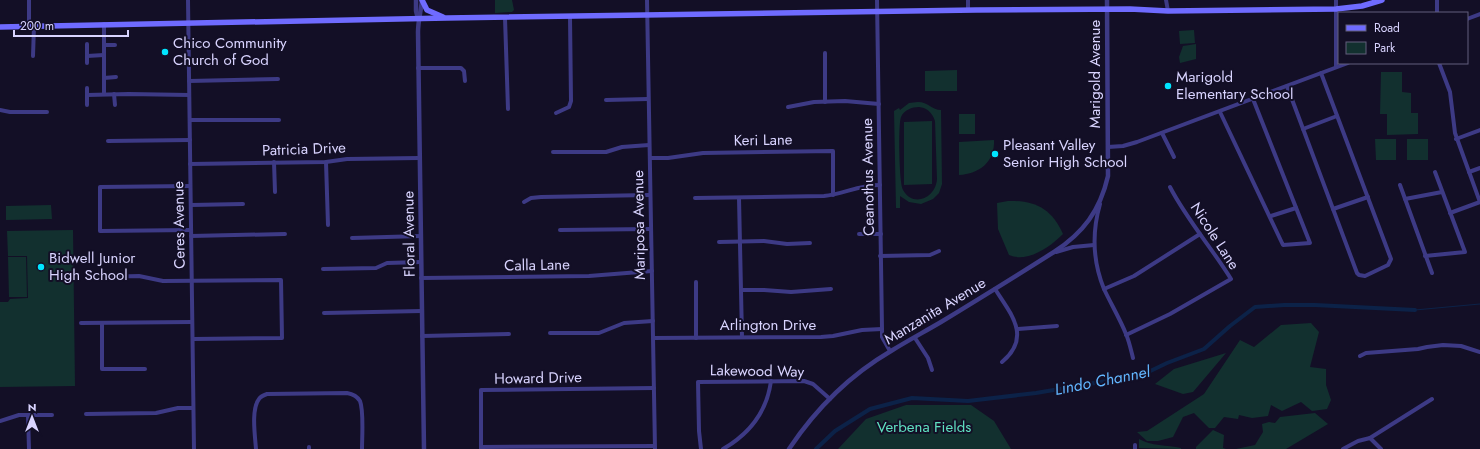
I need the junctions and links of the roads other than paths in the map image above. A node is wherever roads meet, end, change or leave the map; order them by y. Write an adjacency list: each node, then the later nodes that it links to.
1 (29, 0): 28 (street)
2 (188, 0): 26 (street, Ceres Avenue)
3 (416, 0): 24 (street, Floral Avenue)
4 (422, 0): 22 (main road); 24 (street, Floral Avenue)
5 (647, 0): 20 (street, Mariposa Avenue)
6 (877, 0): 17 (street, Ceanothus Avenue)
7 (968, 0): 15 (street)
8 (1107, 0): 13 (street, Marigold Avenue)
9 (1166, 0): 16 (street)
10 (1336, 0): 14 (street)
11 (1382, 0): 14 (main road)
12 (1437, 0): 18 (street)
13 (1107, 9): 15 (main road); 16 (main road); 77 (street, Marigold Avenue)
14 (1336, 9): 16 (main road); 40 (street)
15 (968, 10): 17 (main road)
16 (1168, 11)
17 (877, 12): 20 (main road); 58 (street, Ceanothus Avenue)
18 (1437, 12)
19 (1480, 14): 25 (street)
20 (647, 15): 21 (main road); 54 (street, Mariposa Avenue)
21 (570, 17): 23 (main road); 66 (street)
22 (447, 18): 23 (main road); 24 (main road)
23 (505, 18): 62 (street)
24 (418, 19): 26 (main road); 41 (street, Floral Avenue)
25 (1468, 19)
26 (188, 23): 27 (main road); 46 (street, Ceres Avenue)
27 (104, 24): 28 (main road); 31 (street)
28 (32, 26): 29 (main road); 35 (street)
29 (0, 27)
30 (87, 44): 36 (street)
31 (104, 45): 32 (street); 34 (street)
32 (115, 45)
33 (825, 52): 57 (street)
34 (104, 55): 36 (street); 44 (street)
35 (33, 56)
36 (87, 56): 37 (street)
37 (87, 63)
38 (1345, 64): 40 (street)
39 (1439, 64): 73 (street)
40 (1336, 67): 42 (street)
41 (418, 68): 47 (street); 79 (street, Floral Avenue)
42 (1321, 73): 48 (street); 67 (street)
43 (116, 77): 44 (street)
44 (104, 78): 50 (street)
45 (278, 79): 46 (street)
46 (189, 81): 53 (street, Ceres Avenue)
47 (465, 81)
48 (1287, 86): 55 (street); 70 (street)
49 (88, 88): 52 (street)
50 (104, 94): 51 (street); 52 (street)
51 (114, 94): 53 (street); 60 (street)
52 (87, 95): 59 (street)
53 (189, 95): 68 (street, Ceres Avenue)
54 (648, 99): 56 (street); 76 (street, Mariposa Avenue)
55 (1253, 99): 65 (street); 105 (street)
56 (606, 100)
57 (825, 102): 58 (street); 61 (street)
58 (879, 104): 88 (street, Ceanothus Avenue)
59 (88, 105)
60 (115, 105)
61 (788, 107)
62 (508, 109)
63 (0, 110): 64 (street)
64 (47, 112)
65 (1220, 112): 72 (street); 108 (street)
66 (556, 114)
67 (1337, 116): 70 (street); 96 (street)
68 (190, 120): 69 (street); 74 (street, Ceres Avenue)
69 (279, 120)
70 (1303, 129): 106 (street)
71 (1480, 130): 73 (street)
72 (1162, 133): 77 (street); 81 (street)
73 (1456, 139): 87 (street)
74 (190, 140): 75 (street); 84 (street, Ceres Avenue)
75 (108, 141)
76 (649, 145): 78 (street); 80 (street, Mariposa Avenue)
77 (1108, 147): 102 (street, Marigold Avenue)
78 (554, 152)
79 (419, 158): 83 (street, Patricia Drive); 118 (street, Floral Avenue)
80 (650, 158): 94 (street, Keri Lane); 95 (street, Mariposa Avenue)
81 (1174, 158)
82 (274, 162): 83 (street, Patricia Drive); 84 (street, Patricia Drive); 92 (street)
83 (326, 162): 109 (street)
84 (190, 164): 89 (street, Ceres Avenue)
85 (1480, 168): 87 (street)
86 (1435, 172): 93 (street)
87 (1469, 172): 101 (street)
88 (880, 185): 94 (street); 115 (street, Ceanothus Avenue)
89 (190, 186): 104 (street, Ceres Avenue); 111 (street)
90 (1400, 186): 99 (street)
91 (1170, 188): 116 (street, Nicole Lane)
92 (274, 192)
93 (1442, 192): 99 (street); 107 (street)
94 (833, 195): 98 (street)
95 (650, 196): 100 (street); 110 (street, Mariposa Avenue)
96 (1368, 197): 106 (street); 106 (street)
97 (695, 198): 98 (street)
98 (739, 198): 120 (street)
99 (1405, 199): 127 (street)
100 (524, 202)
101 (1480, 202): 107 (street)
102 (1100, 203): 123 (street); 125 (street, Manzanita Avenue)
103 (243, 204): 104 (street)
104 (191, 205): 111 (street, Ceres Avenue)
105 (1296, 208): 108 (street); 108 (street)
106 (1333, 209)
107 (1450, 213): 127 (street)
108 (1270, 216)
109 (328, 225)
110 (651, 229): 112 (street); 130 (street, Mariposa Avenue)
111 (191, 230): 117 (street, Ceres Avenue)
112 (560, 230)
113 (285, 234): 117 (street)
114 (859, 234): 115 (street)
115 (881, 234): 126 (street, Ceanothus Avenue)
116 (1200, 234): 138 (street); 151 (street, Nicole Lane)
117 (191, 236): 134 (street, Ceres Avenue)
118 (421, 236): 119 (street); 128 (street, Floral Avenue)
119 (352, 238)
120 (739, 241): 121 (street); 122 (street); 139 (street)
121 (720, 242)
122 (810, 243)
123 (1094, 245): 125 (street); 138 (street)
124 (939, 251): 126 (street)
125 (1054, 252): 137 (street, Manzanita Avenue)
126 (880, 256): 147 (street, Ceanothus Avenue)
127 (1426, 256): 131 (street)
128 (421, 262): 129 (street); 133 (street, Floral Avenue)
129 (323, 268)
130 (652, 271): 133 (street, Calla Lane); 142 (street, Mariposa Avenue)
131 (1432, 273)
132 (101, 277): 134 (street)
133 (421, 278): 140 (street, Floral Avenue)
134 (192, 281): 143 (street, Ceres Avenue); 157 (street)
135 (696, 282): 155 (street)
136 (831, 289): 139 (street)
137 (995, 289): 148 (street); 156 (street, Manzanita Avenue)
138 (1104, 289): 151 (street)
139 (742, 290): 153 (street)
140 (422, 311): 141 (street); 152 (street, Floral Avenue)
141 (324, 313)
142 (653, 321): 149 (street); 154 (street, Mariposa Avenue)
143 (192, 322): 145 (street); 157 (street, Ceres Avenue)
144 (81, 323): 145 (street)
145 (102, 323): 163 (street)
146 (1057, 326): 148 (street)
147 (882, 329): 153 (street, Arlington Drive); 158 (street, Ceanothus Avenue)
148 (1018, 329): 162 (street)
149 (550, 333)
150 (509, 334): 152 (street)
151 (1126, 335): 161 (street)
152 (422, 336): 181 (street, Floral Avenue)
153 (742, 337): 155 (street, Arlington Drive)
154 (653, 338): 155 (street, Arlington Drive); 166 (street, Mariposa Avenue)
155 (696, 338)
156 (915, 338): 158 (street, Manzanita Avenue); 164 (street)
157 (192, 339): 169 (street, Ceres Avenue)
158 (890, 351): 167 (street, Manzanita Avenue)
159 (1480, 352): 160 (street)
160 (1360, 356)
161 (1133, 358)
162 (1002, 362)
163 (145, 369)
164 (932, 370)
165 (771, 381): 167 (street, Lakewood Way); 182 (street, Lakewood Way); 183 (street)
166 (654, 388): 175 (street, Mariposa Avenue); 176 (street, Howard Drive)
167 (830, 399): 184 (street, Manzanita Avenue)
168 (1432, 399): 174 (street)
169 (194, 408): 170 (street); 178 (street, Ceres Avenue)
170 (86, 414)
171 (28, 415): 172 (street); 173 (street); 177 (street)
172 (52, 415)
173 (0, 421)
174 (1370, 438): 185 (street); 186 (street)
175 (654, 447): 176 (street)
176 (481, 448)
177 (29, 449)
178 (194, 449)
179 (256, 449): 180 (street)
180 (362, 449)
181 (424, 449)
182 (702, 449)
183 (723, 449)
184 (789, 449)
185 (1343, 449)
186 (1381, 449)

